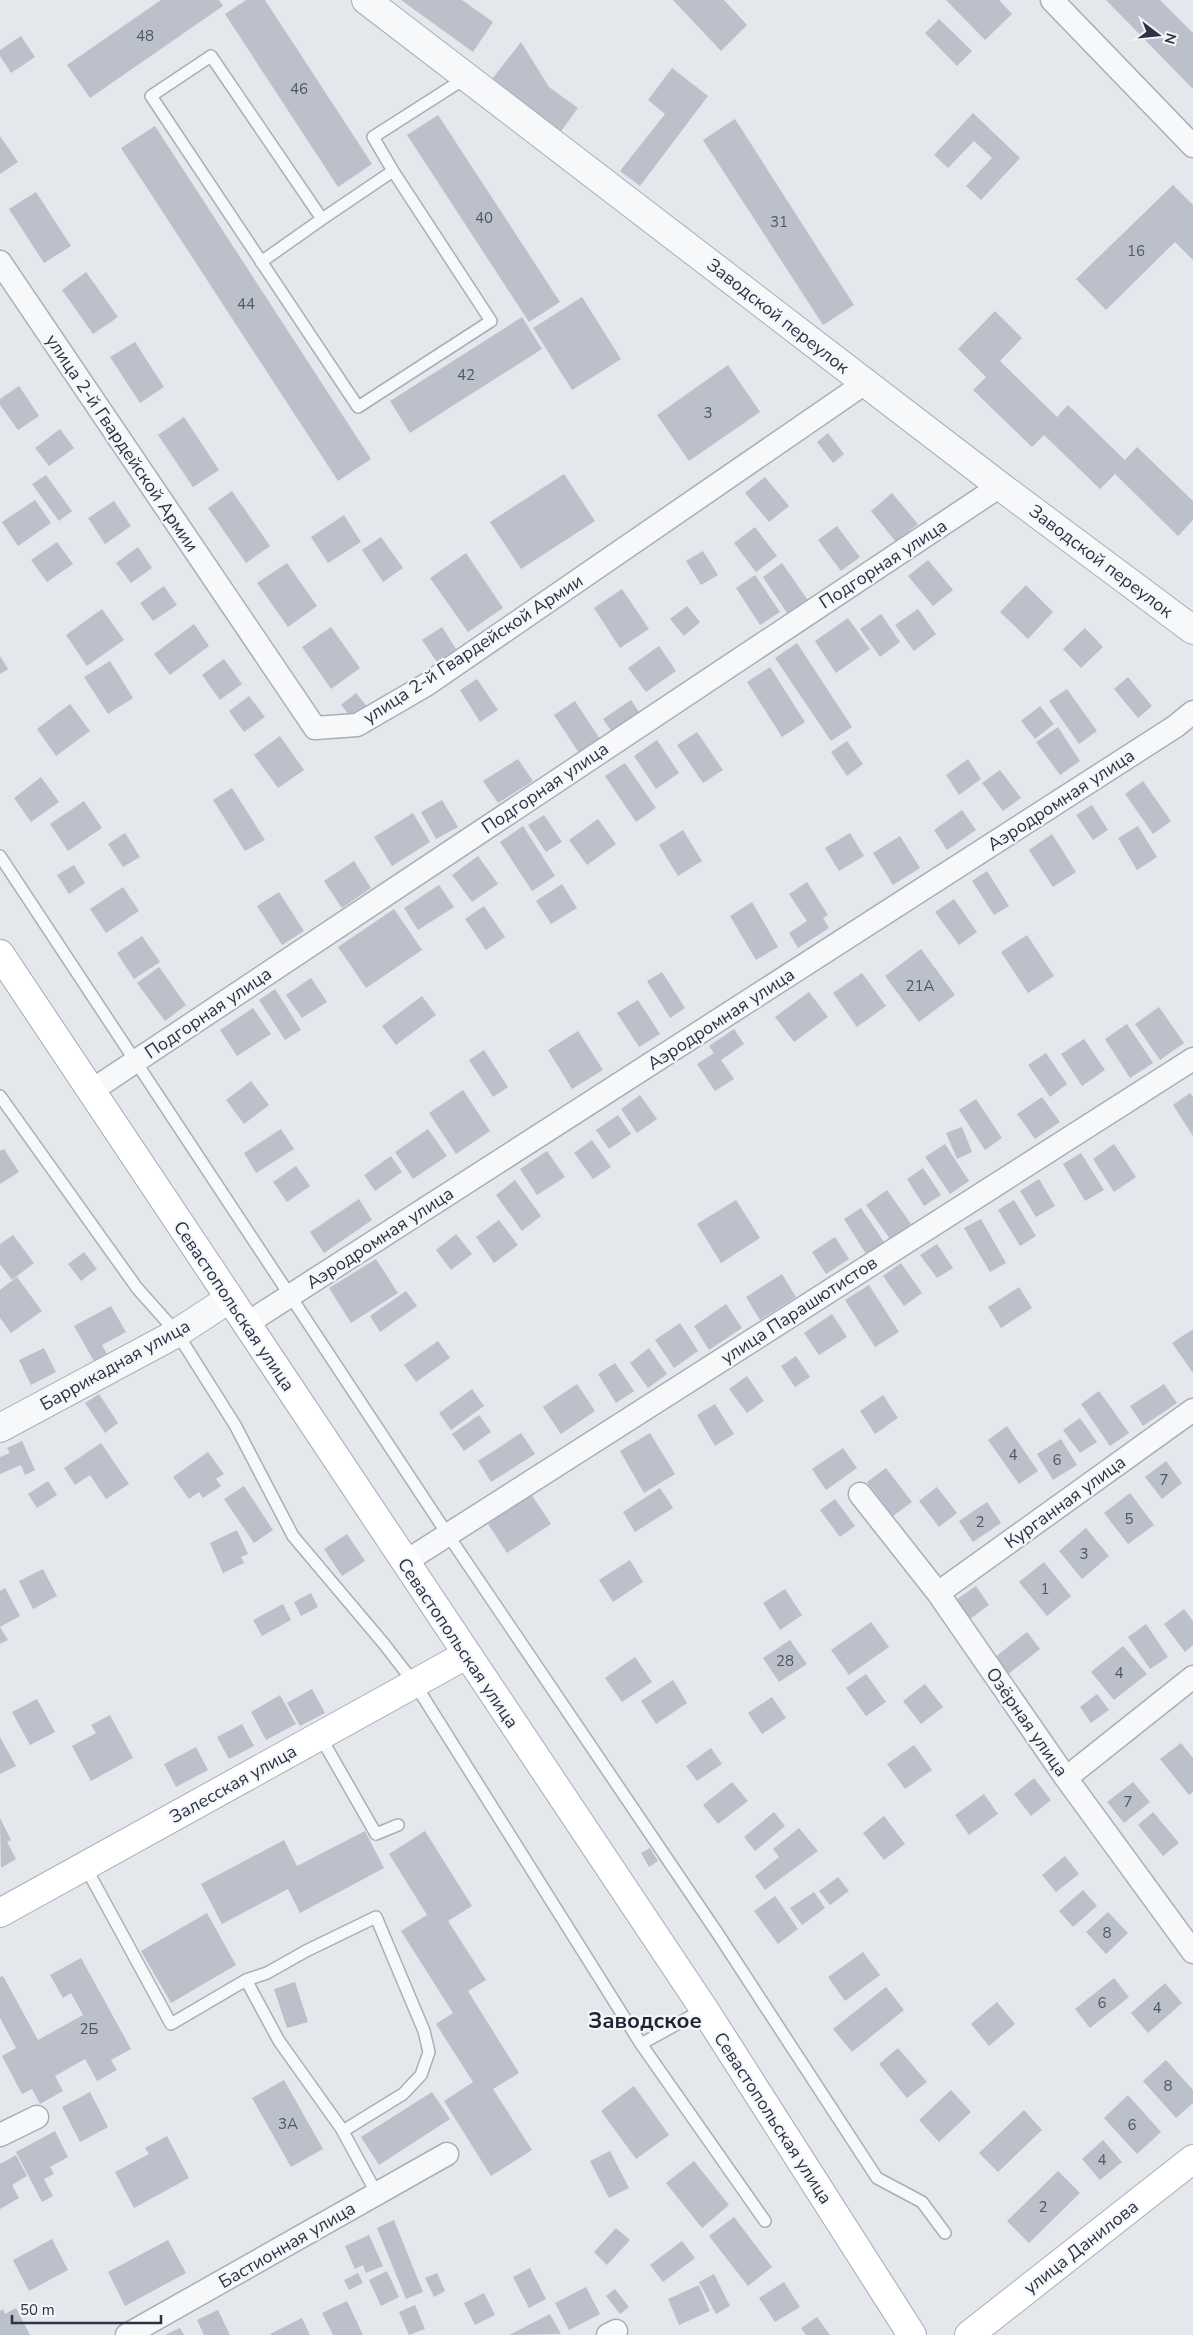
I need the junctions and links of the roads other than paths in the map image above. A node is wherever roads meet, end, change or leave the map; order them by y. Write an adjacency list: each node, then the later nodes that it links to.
1 (366, 0): 3 (street, Заводской переулок)
2 (1052, 0): 4 (street)
3 (467, 77): 5 (lane); 9 (street, Заводской переулок)
4 (1193, 146)
5 (393, 171): 6 (lane); 8 (lane)
6 (322, 219): 8 (lane); 8 (lane)
7 (0, 262): 9 (street, улица 2-й Гвардейской Армии)
8 (262, 262)
9 (865, 382): 10 (street, Заводской переулок)
10 (1000, 486): 11 (street, Заводской переулок); 16 (street, Подгорная улица)
11 (1193, 630)
12 (1193, 712): 19 (street, Аэродромная улица)
13 (0, 856): 16 (lane)
14 (0, 954): 17 (main road, Севастопольская улица)
15 (1193, 1058): 26 (street, улица Парашютистов)
16 (137, 1061): 17 (street, Подгорная улица); 19 (lane)
17 (91, 1092): 20 (main road, Севастопольская улица)
18 (0, 1096): 22 (lane)
19 (291, 1296): 21 (street, Аэродромная улица); 26 (lane)
20 (229, 1299): 21 (main road, Севастопольская улица); 22 (street, Баррикадная улица)
21 (246, 1324): 27 (main road, Севастопольская улица)
22 (178, 1332): 24 (street, Баррикадная улица); 31 (lane)
23 (1193, 1410): 28 (street, Курганная улица)
24 (0, 1428)
25 (860, 1494): 28 (street, Озёрная улица)
26 (448, 1535): 27 (street, улица Парашютистов); 48 (lane)
27 (405, 1562): 29 (main road, Севастопольская улица)
28 (938, 1593): 33 (street, Озёрная улица)
29 (466, 1655): 31 (main road, Залесская улица); 39 (main road, Севастопольская улица)
30 (1193, 1677): 33 (street)
31 (415, 1684): 32 (main road, Залесская улица); 40 (lane)
32 (320, 1736): 34 (lane); 35 (main road, Залесская улица)
33 (1066, 1778): 37 (street, Озёрная улица)
34 (398, 1825)
35 (85, 1866): 36 (main road, Залесская улица); 38 (lane)
36 (0, 1913)
37 (1193, 1952)
38 (246, 1980): 42 (lane); 42 (lane)
39 (704, 2009): 40 (lane); 50 (main road, Севастопольская улица)
40 (641, 2044): 47 (lane)
41 (37, 2117): 43 (street)
42 (343, 2131): 46 (lane)
43 (0, 2135)
44 (447, 2154): 46 (street, Бастионная улица)
45 (1188, 2166): 51 (main road, улица Данилова)
46 (377, 2194): 49 (street, Бастионная улица)
47 (765, 2221)
48 (946, 2233)
49 (127, 2335)
50 (912, 2335)
51 (969, 2335)

